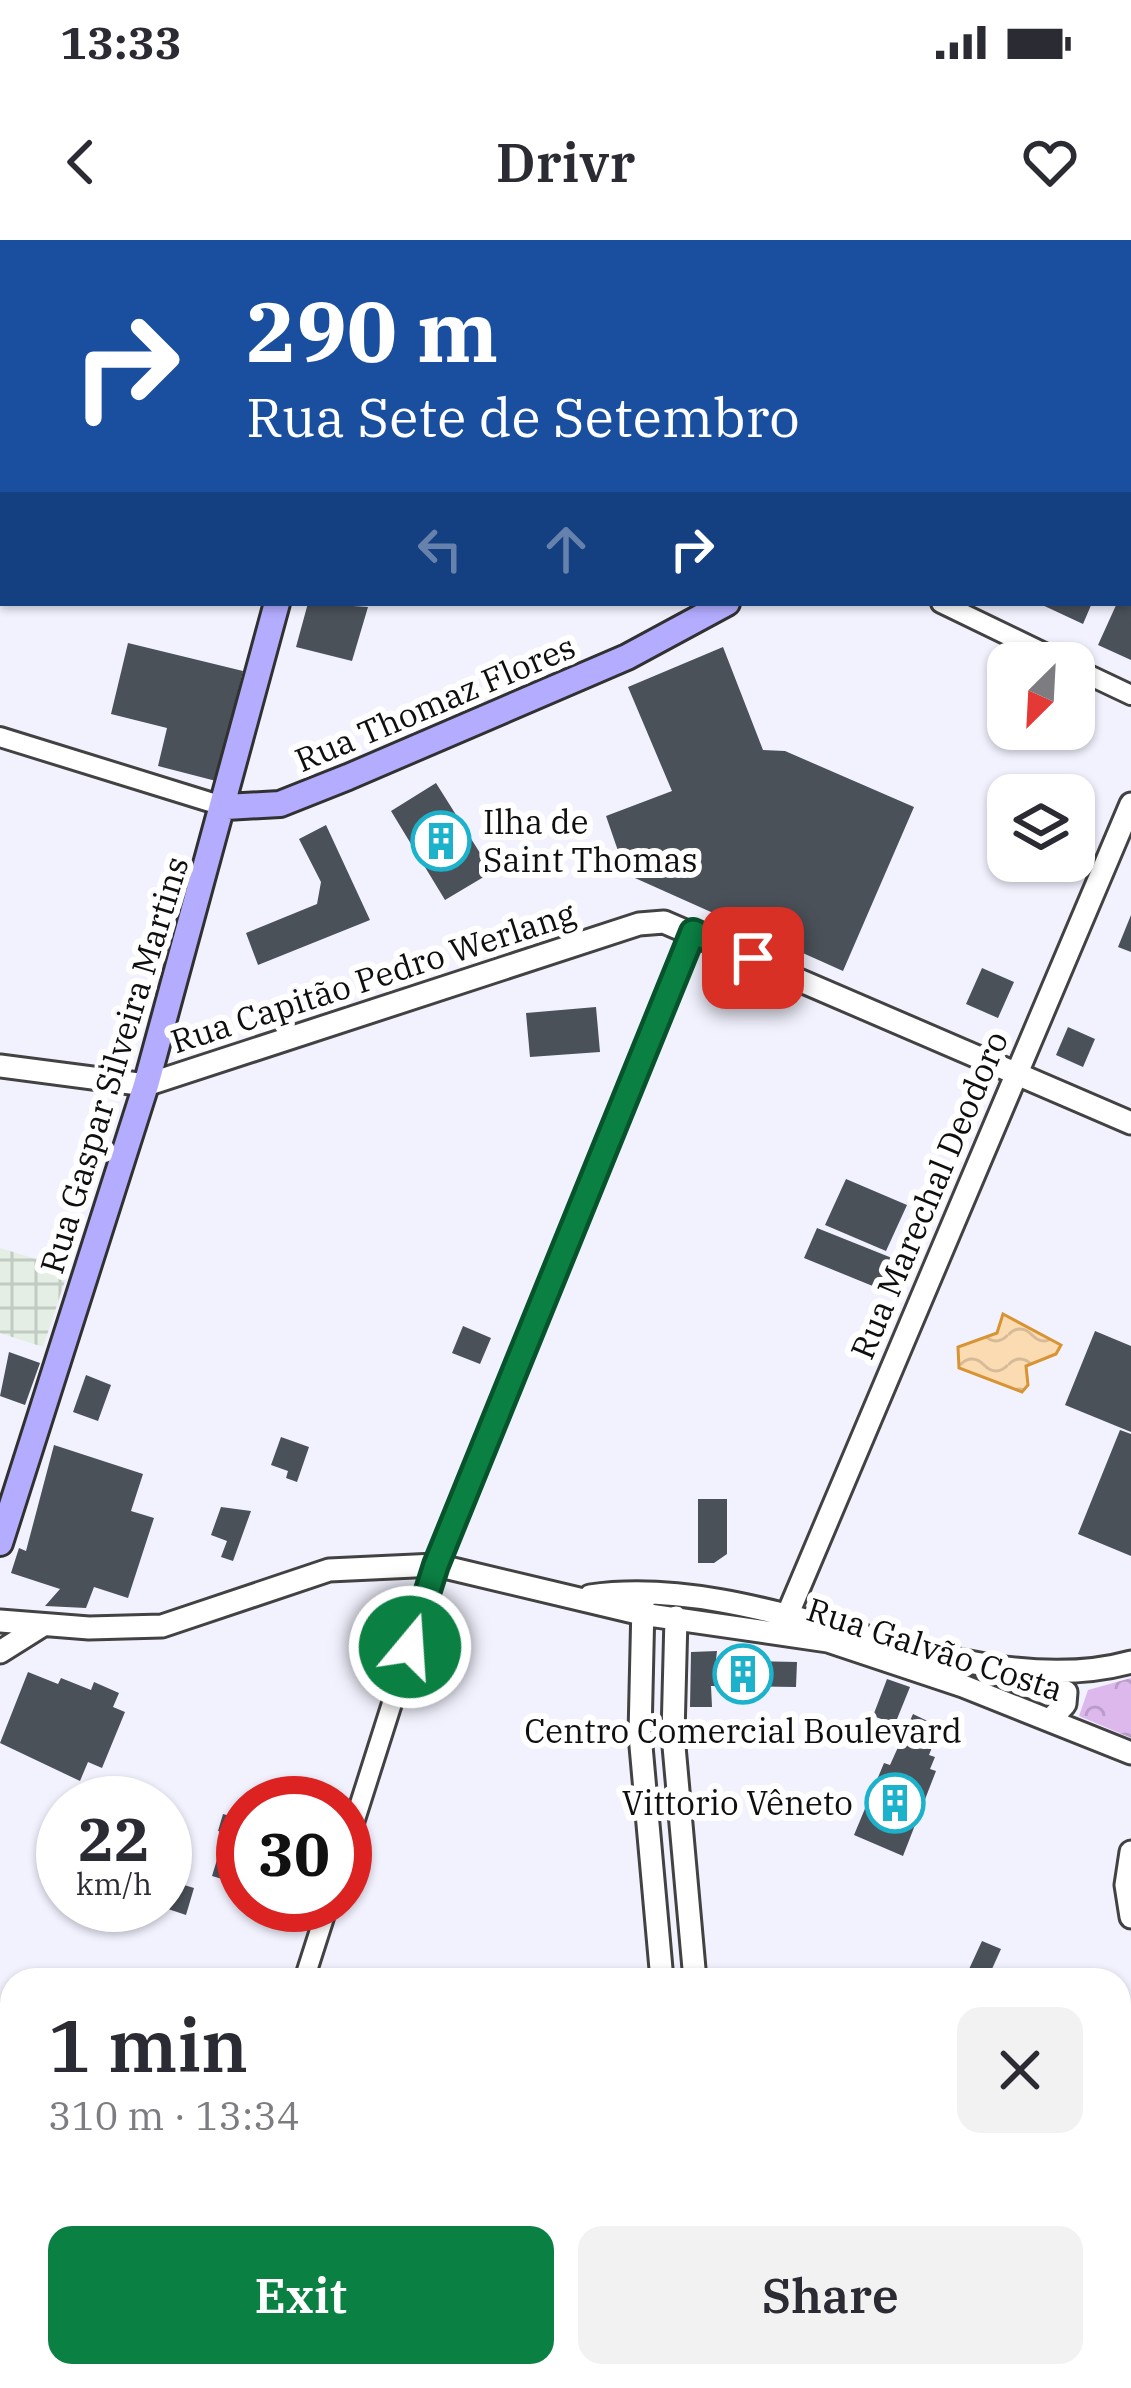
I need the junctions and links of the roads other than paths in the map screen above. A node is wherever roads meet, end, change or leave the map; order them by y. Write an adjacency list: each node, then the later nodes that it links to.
1 (277, 606): 9 (main road, Rua Gaspar Silveira Martins)
2 (721, 606): 9 (main road, Rua Thomaz Flores)
3 (947, 606): 4 (street)
4 (1022, 642)
5 (1095, 678): 6 (street)
6 (1131, 695)
7 (0, 737): 9 (street)
8 (1131, 804): 12 (street, Rua Marechal Deodoro)
9 (226, 807): 13 (main road, Rua Gaspar Silveira Martins)
10 (693, 932): 12 (street, Rua Capitão Pedro Werlang); 13 (street, Rua Capitão Pedro Werlang); 16 (street)
11 (0, 1066): 13 (street, Rua Capitão Pedro Werlang)
12 (1016, 1073): 14 (street, Rua Capitão Pedro Werlang); 18 (street, Rua Marechal Deodoro)
13 (146, 1085): 15 (main road, Rua Gaspar Silveira Martins)
14 (1131, 1123)
15 (0, 1543)
16 (436, 1565): 17 (street, Rua Galvão Costa); 21 (street, Rua Galvão Costa); 28 (street)
17 (646, 1604): 18 (street, Rua Galvão Costa); 19 (street, Rua Galvão Costa); 33 (street)
18 (789, 1611): 22 (street, Rua Galvão Costa)
19 (676, 1617): 26 (street, Rua Galvão Costa); 34 (street)
20 (0, 1621): 21 (street, Rua Galvão Costa)
21 (43, 1624): 23 (street)
22 (920, 1651): 25 (street, Rua Galvão Costa); 26 (street)
23 (0, 1652)
24 (1131, 1662): 25 (street, Rua Galvão Costa)
25 (1086, 1672): 26 (street)
26 (1056, 1722): 27 (street, Rua Galvão Costa)
27 (1131, 1753)
28 (369, 1776)
29 (1131, 1852): 30 (street)
30 (1131, 1917)
31 (319, 1932): 32 (street)
32 (308, 1968)
33 (661, 1968)
34 (694, 1968)

